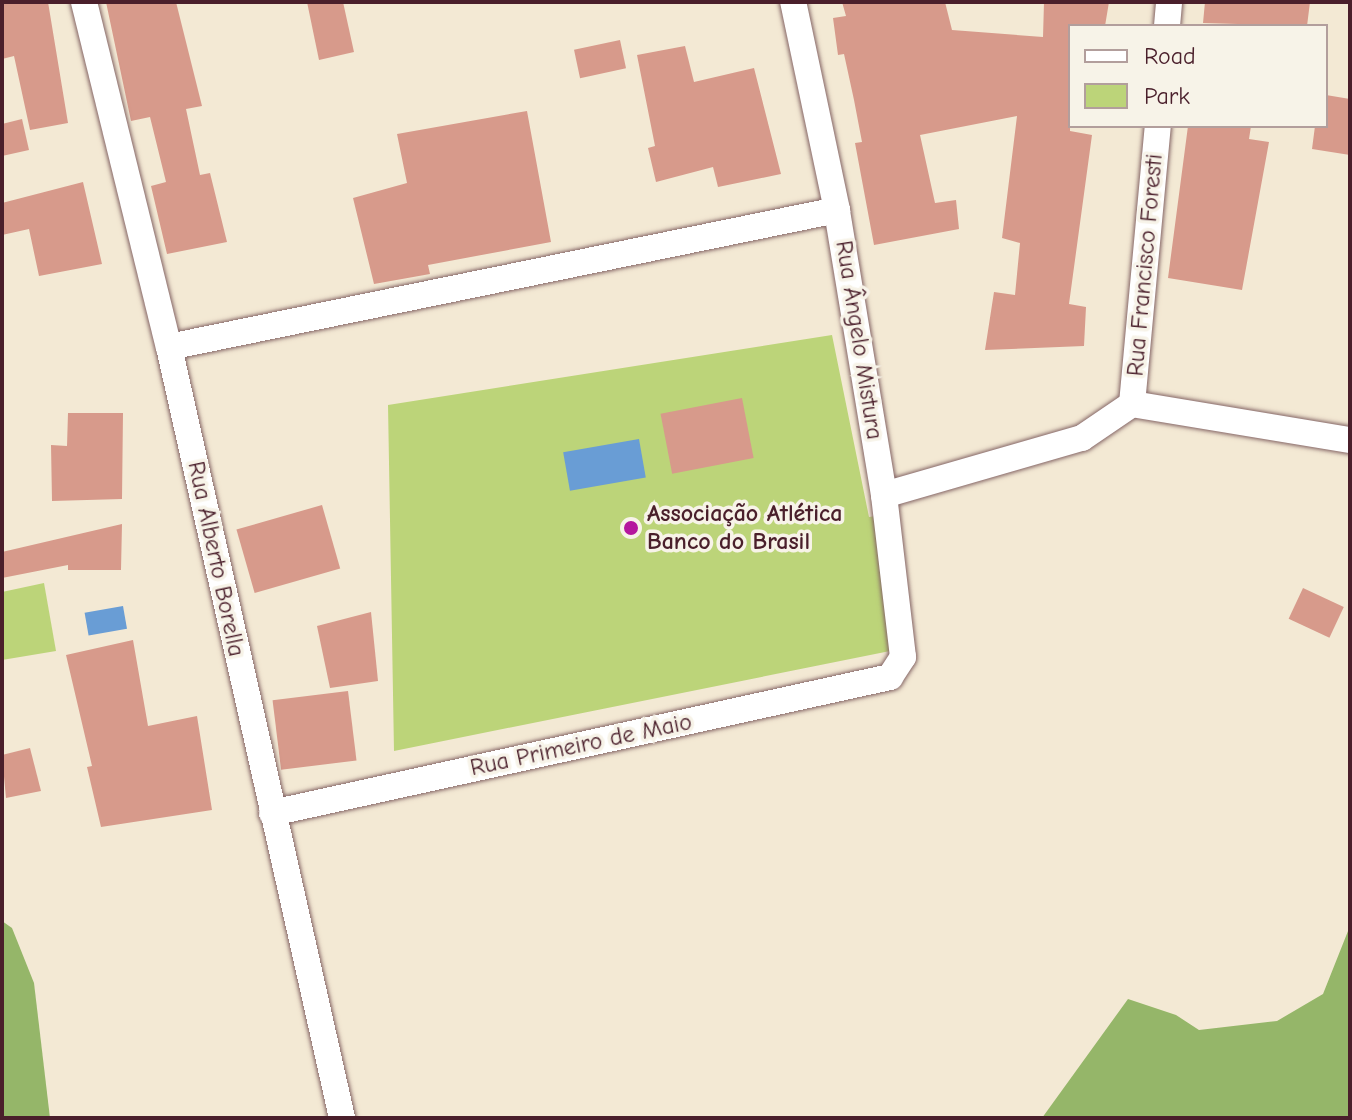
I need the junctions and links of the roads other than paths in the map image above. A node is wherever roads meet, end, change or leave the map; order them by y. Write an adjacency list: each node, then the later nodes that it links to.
1 (84, 2): 7 (street, Rua Alberto Borella)
2 (793, 2): 6 (street, Rua Ângelo Mistura)
3 (1169, 2): 4 (street)
4 (1167, 24)
5 (1158, 128): 8 (street, Rua Francisco Foresti)
6 (837, 210): 7 (street); 10 (street, Rua Ângelo Mistura)
7 (169, 347): 12 (street, Rua Alberto Borella)
8 (1132, 404): 9 (street); 10 (street)
9 (1350, 440)
10 (884, 495): 11 (street, Rua Ângelo Mistura)
11 (890, 677): 12 (street, Rua Primeiro de Maio)
12 (272, 813): 13 (street, Rua Alberto Borella)
13 (342, 1118)

